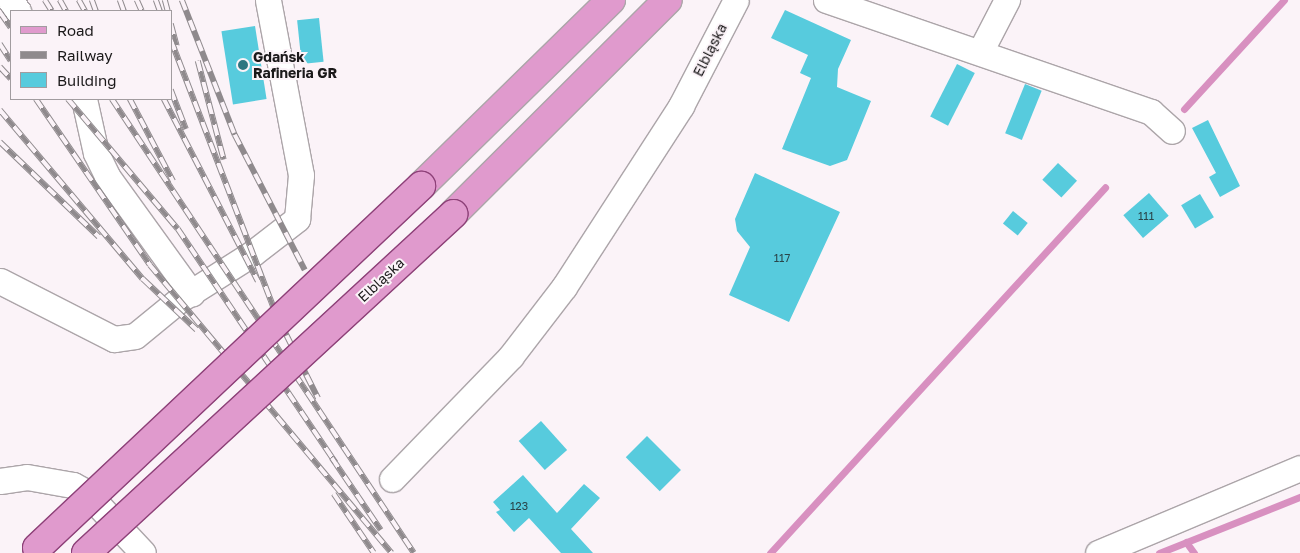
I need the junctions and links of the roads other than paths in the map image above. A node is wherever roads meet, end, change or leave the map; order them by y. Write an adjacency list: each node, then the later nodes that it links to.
1 (268, 0): 11 (street)
2 (611, 0): 15 (main road, bridge)
3 (668, 0): 16 (main road, Elbląska, bridge)
4 (736, 0): 13 (street, Elbląska)
5 (826, 0): 7 (street)
6 (1007, 0): 7 (street)
7 (980, 52): 9 (street)
8 (84, 100): 11 (street)
9 (1172, 131)
10 (0, 281): 11 (street)
11 (192, 294)
12 (1300, 468): 18 (street)
13 (392, 480)
14 (0, 481): 17 (street)
15 (34, 550)
16 (86, 553)
17 (143, 553)
18 (1098, 553)

